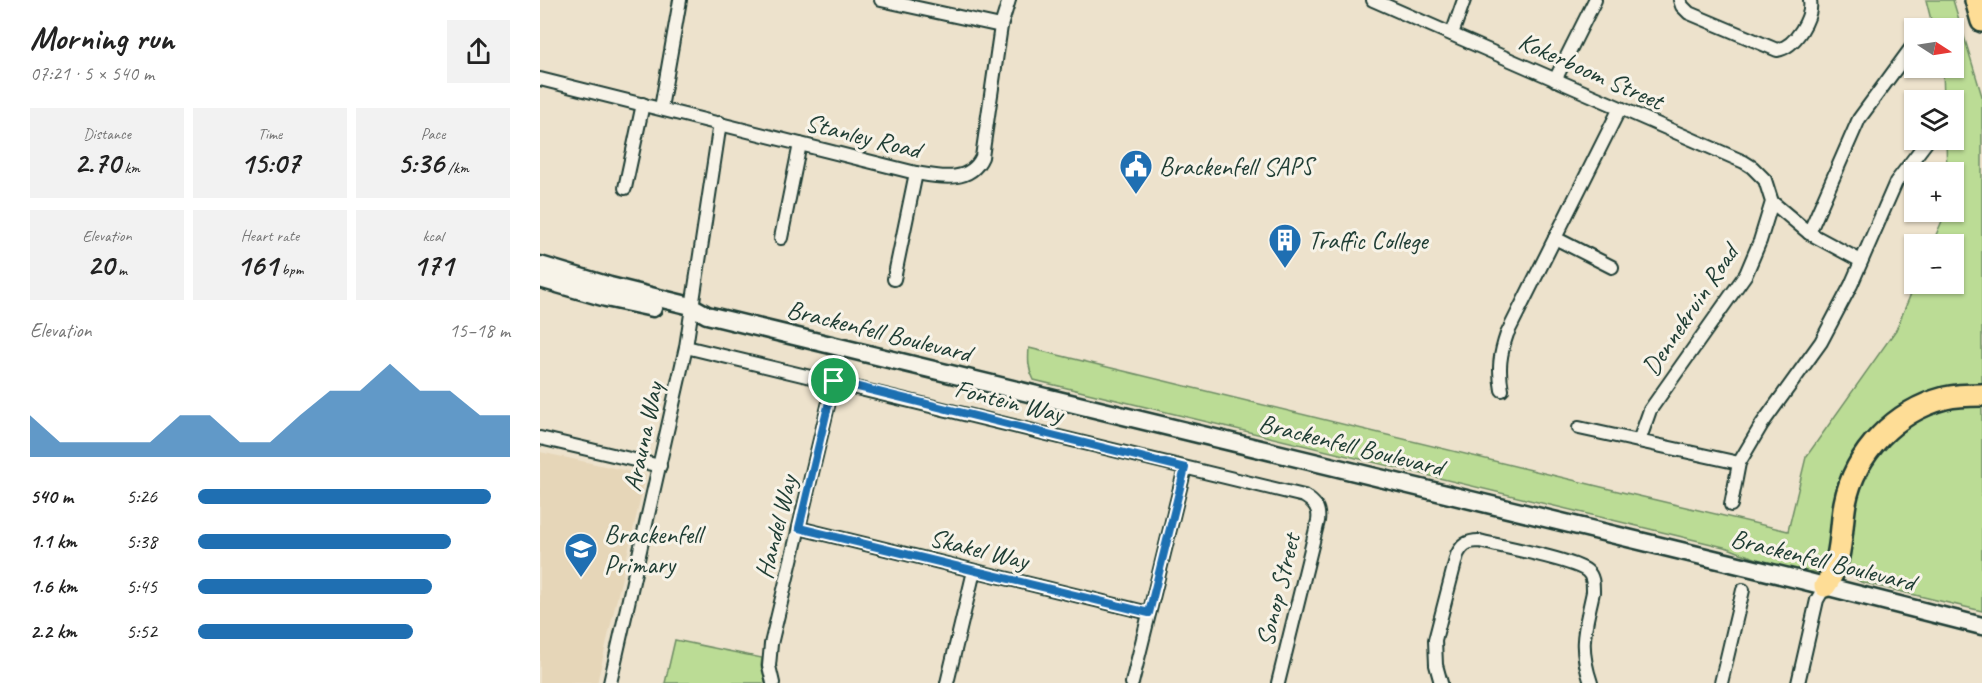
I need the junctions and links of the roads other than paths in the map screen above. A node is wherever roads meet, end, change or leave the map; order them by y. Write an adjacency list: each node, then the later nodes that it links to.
1 (680, 0): 17 (street)
2 (881, 0): 11 (street)
3 (1009, 0): 11 (street)
4 (1373, 0): 12 (street, Kokerboom Street)
5 (1464, 0): 12 (street)
6 (1595, 0): 15 (street)
7 (1680, 0): 8 (street)
8 (1810, 0)
9 (1976, 0): 10 (highway)
10 (1982, 21)
11 (1001, 26): 22 (street, Stanley Road)
12 (1452, 34): 15 (street, Kokerboom Street)
13 (1904, 58): 25 (street)
14 (540, 79): 16 (street, Stanley Road)
15 (1555, 80): 18 (street, Kokerboom Street)
16 (643, 104): 17 (street, Stanley Road); 23 (street)
17 (661, 108): 19 (street, Stanley Road)
18 (1620, 108): 24 (street, Kokerboom Street); 27 (street)
19 (720, 123): 20 (street, Stanley Road); 33 (street)
20 (800, 144): 22 (street, Stanley Road); 26 (street)
21 (1920, 150): 28 (street)
22 (916, 173): 32 (street)
23 (625, 188)
24 (1772, 202): 25 (street); 40 (street, Dennekruin Road)
25 (1809, 233): 28 (street)
26 (782, 238)
27 (1555, 238): 30 (street); 36 (street)
28 (1862, 261): 41 (street)
29 (540, 265): 33 (street, Brackenfell Boulevard)
30 (1612, 267)
31 (540, 279): 33 (street, Brackenfell Boulevard)
32 (894, 279)
33 (691, 311): 34 (street, Arauna Way); 48 (street, Brackenfell Boulevard)
34 (686, 347): 35 (street, Fontein Way); 42 (street, Arauna Way)
35 (834, 381): 43 (street, Fontein Way); 46 (street, Handel Way)
36 (1502, 390)
37 (1982, 395): 48 (highway)
38 (1579, 428): 40 (street)
39 (540, 438): 42 (street)
40 (1639, 441): 41 (street)
41 (1739, 464): 44 (street)
42 (660, 466): 52 (street, Arauna Way)
43 (1185, 468): 45 (street, Fontein Way); 50 (street)
44 (1731, 505)
45 (1317, 508): 56 (street, Sonop Street)
46 (799, 528): 47 (street, Skakel Way); 53 (street, Handel Way)
47 (975, 571): 50 (street, Skakel Way); 54 (street)
48 (1825, 586): 51 (street, Brackenfell Boulevard); 60 (street)
49 (1743, 590): 59 (street)
50 (1149, 613): 55 (street)
51 (1982, 626)
52 (610, 683)
53 (772, 683)
54 (947, 683)
55 (1132, 683)
56 (1278, 683)
57 (1441, 683): 58 (street)
58 (1591, 683)
59 (1721, 683)
60 (1797, 683)

